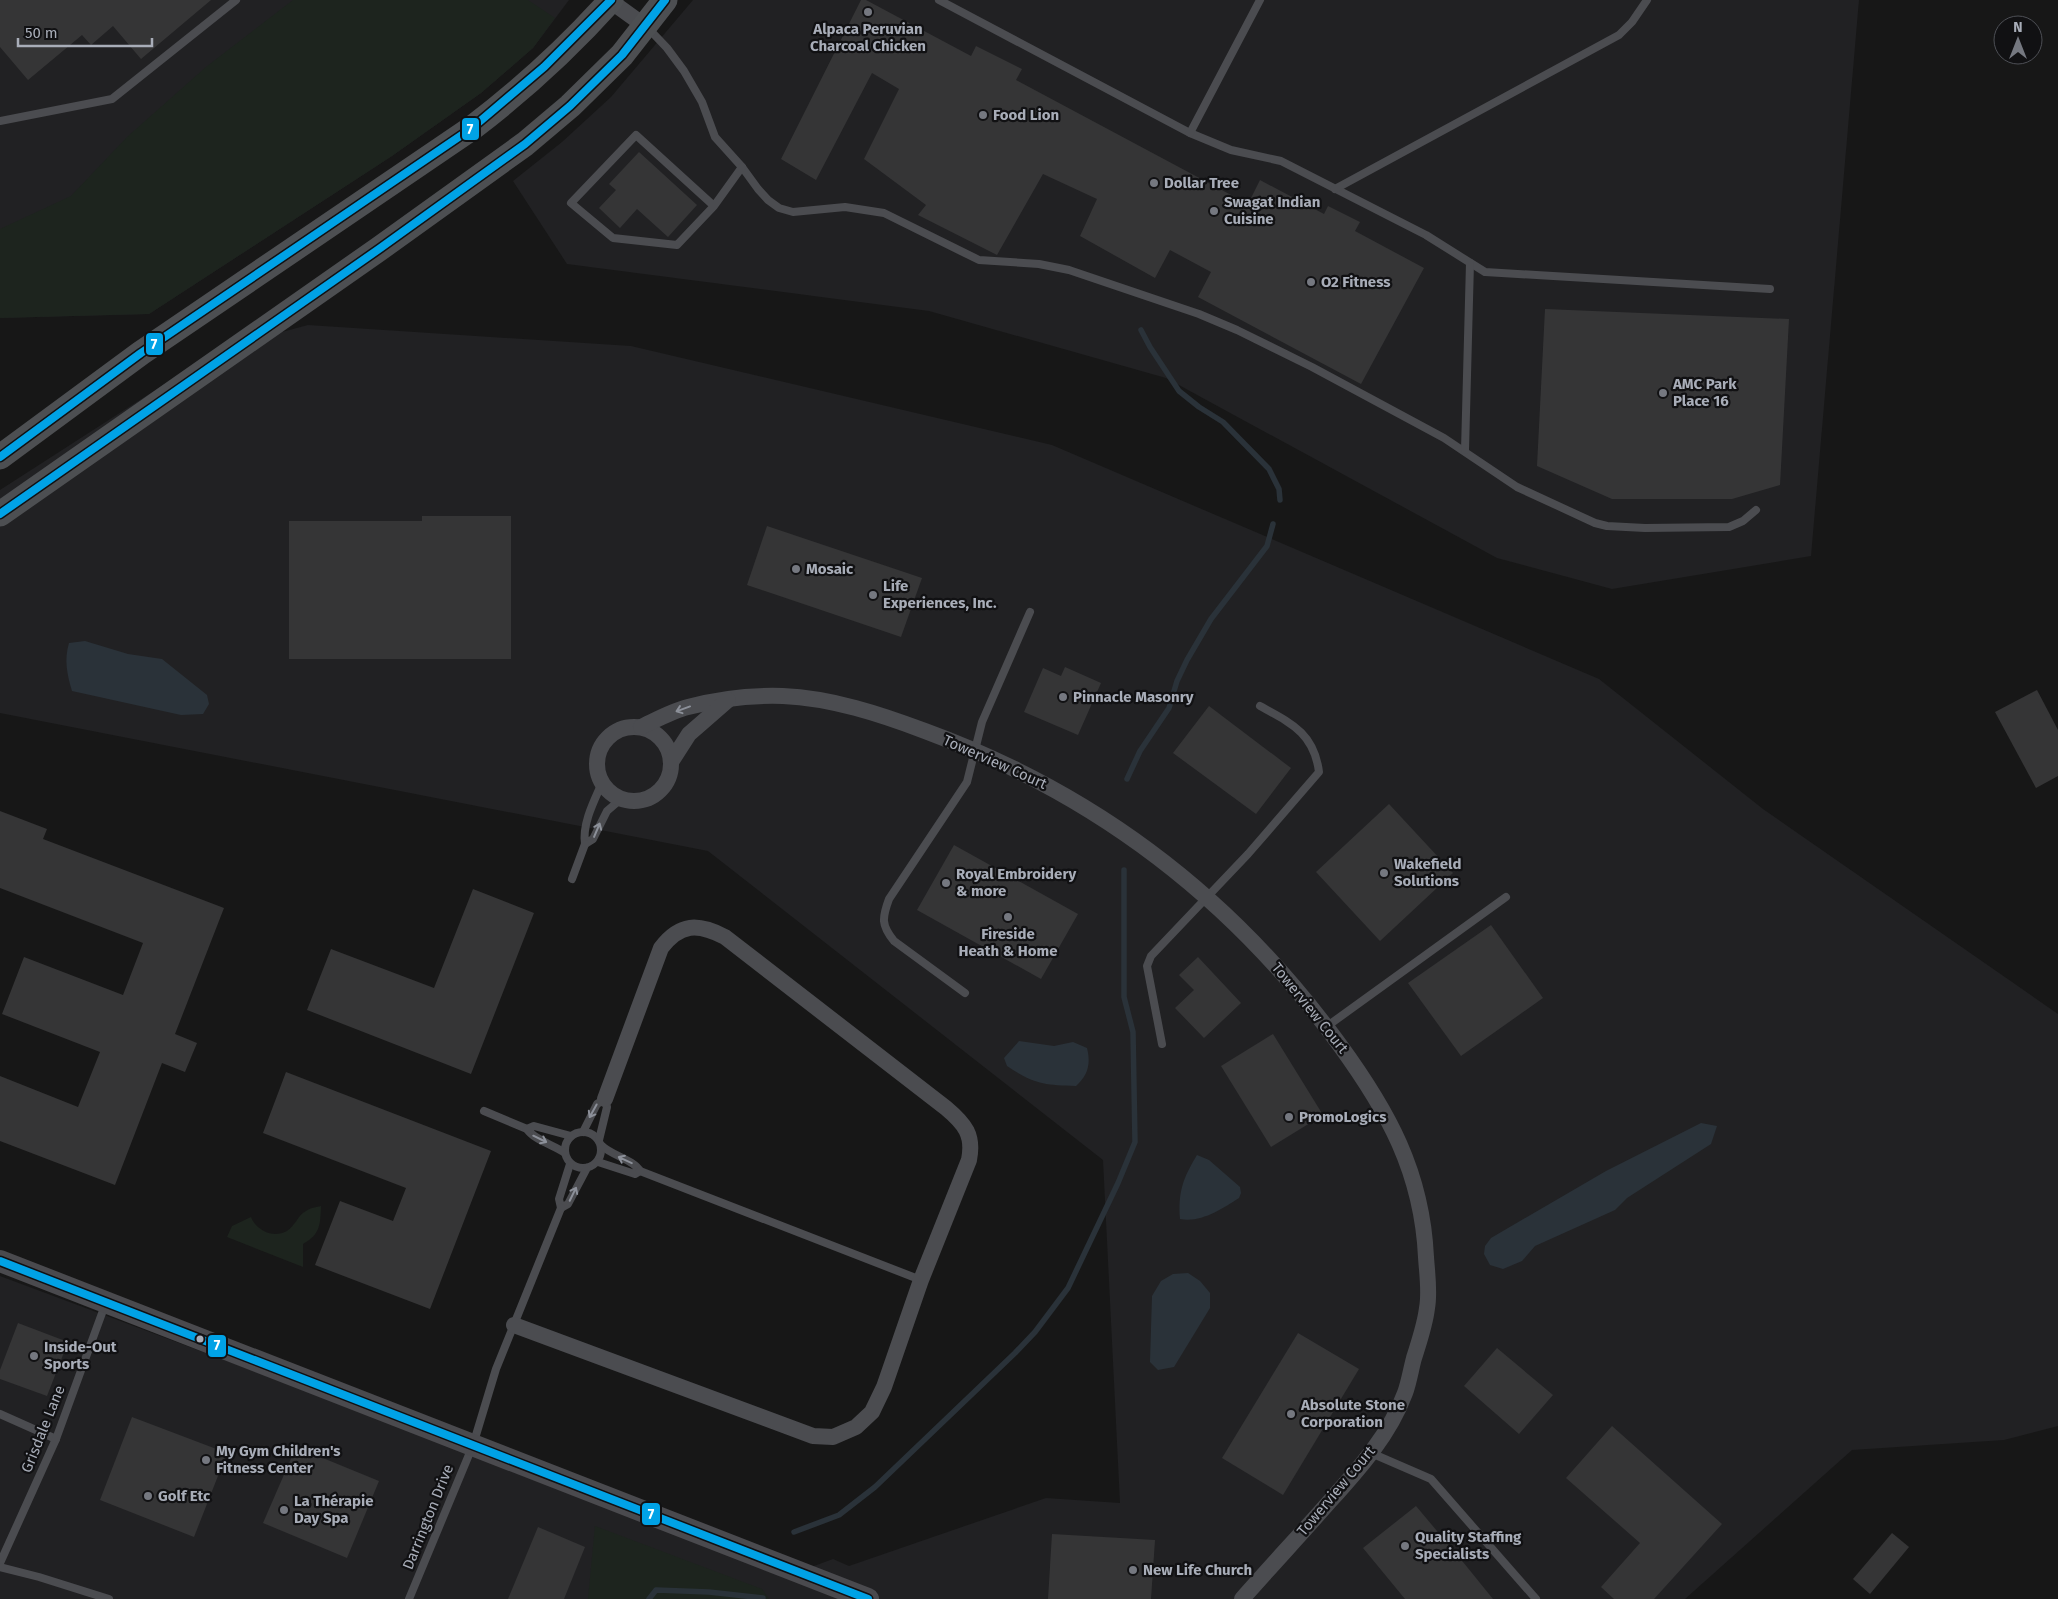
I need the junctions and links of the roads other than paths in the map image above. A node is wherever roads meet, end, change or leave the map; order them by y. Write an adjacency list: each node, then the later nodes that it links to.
1 (236, 0): 8 (lane)
2 (610, 0): 7 (street); 16 (main road)
3 (665, 0): 7 (main road)
4 (939, 0): 9 (lane)
5 (1260, 0): 9 (lane)
6 (1647, 0): 11 (lane)
7 (645, 26): 10 (lane); 18 (main road)
8 (0, 121)
9 (1190, 133): 11 (lane)
10 (742, 167): 12 (lane); 15 (lane)
11 (1335, 189): 13 (lane)
12 (714, 206): 12 (lane)
13 (1470, 263): 14 (lane); 15 (lane)
14 (1770, 288)
15 (1465, 450): 17 (lane)
16 (0, 457)
17 (1756, 510)
18 (0, 514)
19 (1030, 612): 23 (lane)
20 (728, 700): 22 (street, Towerview Court, one-way to 22); 23 (street, Towerview Court); 24 (street)
21 (1260, 706): 29 (lane)
22 (641, 727): 24 (street); 25 (street)
23 (975, 749): 29 (street, Towerview Court); 31 (lane)
24 (671, 762): 26 (street)
25 (602, 783): 26 (street); 27 (lane)
26 (621, 799): 27 (lane, one-way to 26)
27 (586, 844): 28 (lane)
28 (572, 879)
29 (1207, 897): 32 (street, Towerview Court); 33 (lane)
30 (1506, 897): 32 (lane)
31 (965, 993)
32 (1326, 1027): 53 (street, Towerview Court)
33 (1162, 1044)
34 (605, 1099): 37 (lane, one-way to 37); 39 (lane); 47 (street)
35 (484, 1111): 36 (lane)
36 (527, 1129): 38 (lane); 40 (lane, one-way to 40)
37 (582, 1132): 38 (lane); 39 (lane)
38 (571, 1136): 40 (lane)
39 (600, 1142): 41 (lane); 44 (lane, one-way to 39)
40 (565, 1153): 42 (lane)
41 (598, 1162): 43 (lane); 44 (lane)
42 (570, 1164): 43 (lane); 45 (lane)
43 (587, 1168): 45 (lane, one-way to 43)
44 (640, 1171): 47 (lane)
45 (561, 1208): 49 (lane, Darrington Drive)
46 (0, 1262): 48 (street)
47 (921, 1280): 49 (street)
48 (106, 1304): 51 (lane, Grisdale Lane); 52 (street)
49 (514, 1325): 52 (lane, Darrington Drive)
50 (0, 1414): 51 (lane)
51 (56, 1439): 54 (lane, Grisdale Lane)
52 (472, 1445): 57 (lane, Darrington Drive); 58 (street)
53 (1371, 1453): 59 (street, Towerview Court); 60 (lane)
54 (0, 1563)
55 (0, 1567): 56 (lane)
56 (109, 1599)
57 (409, 1599)
58 (868, 1599)
59 (1242, 1599)
60 (1536, 1599)

